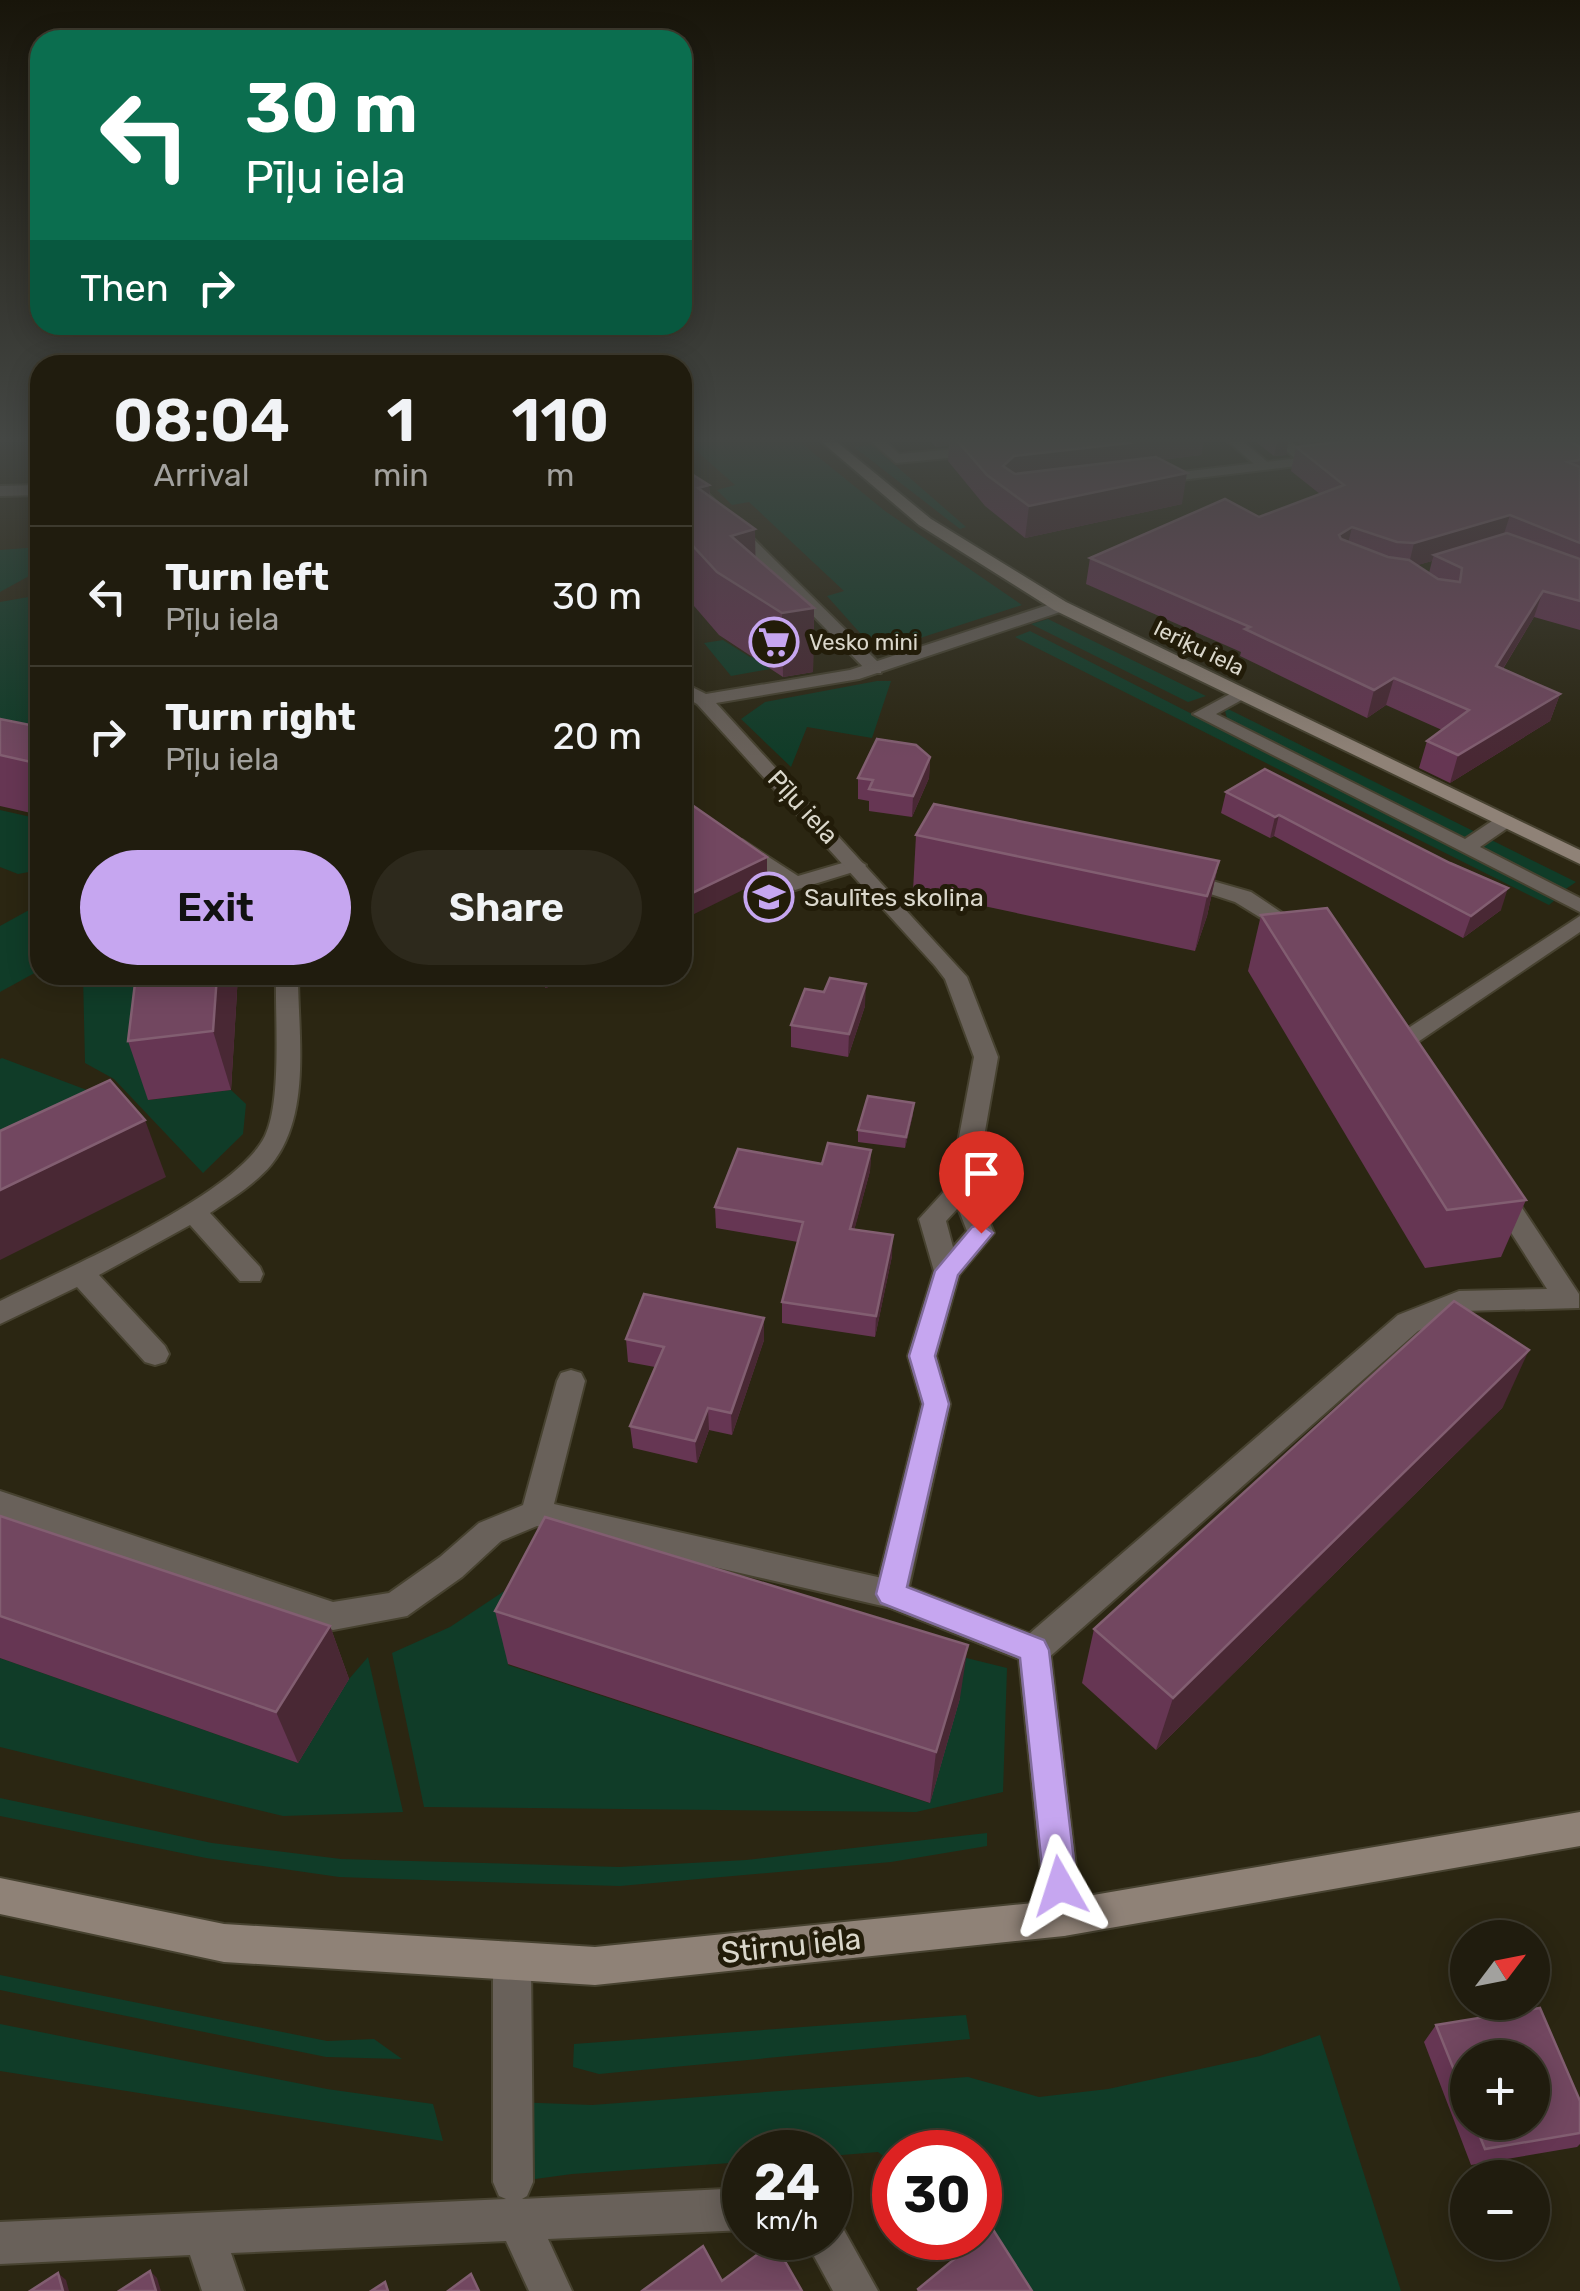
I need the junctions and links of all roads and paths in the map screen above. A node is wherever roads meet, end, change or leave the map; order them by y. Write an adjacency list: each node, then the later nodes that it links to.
1 (753, 545): 4 (street)
2 (962, 545): 3 (street, Ieriķu iela)
3 (1060, 606): 4 (street); 6 (street, Ieriķu iela)
4 (875, 669): 7 (street)
5 (692, 693): 7 (street, Pīļu iela)
6 (1240, 693): 8 (street, Ieriķu iela); 10 (street)
7 (704, 700): 12 (street, Pīļu iela)
8 (1506, 822): 10 (street); 11 (street, Ieriķu iela)
9 (722, 831): 12 (street)
10 (1466, 848): 14 (street)
11 (1580, 858)
12 (856, 864): 20 (street, Pīļu iela)
13 (1158, 872): 16 (street)
14 (1580, 906)
15 (1580, 922): 18 (street)
16 (1311, 939)
17 (286, 985): 21 (street)
18 (1400, 1043)
19 (1485, 1172): 25 (street)
20 (962, 1188): 23 (street, Pīļu iela); 23 (street)
21 (193, 1211): 22 (street); 24 (street)
22 (79, 1271): 26 (street); 27 (street)
23 (947, 1271): 31 (street)
24 (250, 1274)
25 (1575, 1303): 32 (street)
26 (0, 1313)
27 (155, 1354)
28 (571, 1381): 30 (street)
29 (0, 1504): 30 (street)
30 (536, 1513): 31 (street)
31 (891, 1594): 32 (street)
32 (1034, 1650): 35 (street)
33 (1580, 1830): 35 (street, Stirnu iela)
34 (0, 1896): 36 (street, Stirnu iela)
35 (1064, 1918): 36 (street, Stirnu iela)
36 (512, 1961): 37 (street)
37 (515, 2201): 38 (street); 39 (street); 43 (street)
38 (722, 2208)
39 (204, 2234): 40 (street); 42 (street)
40 (0, 2244)
41 (838, 2260): 44 (street)
42 (224, 2291)
43 (551, 2291)
44 (857, 2291)

